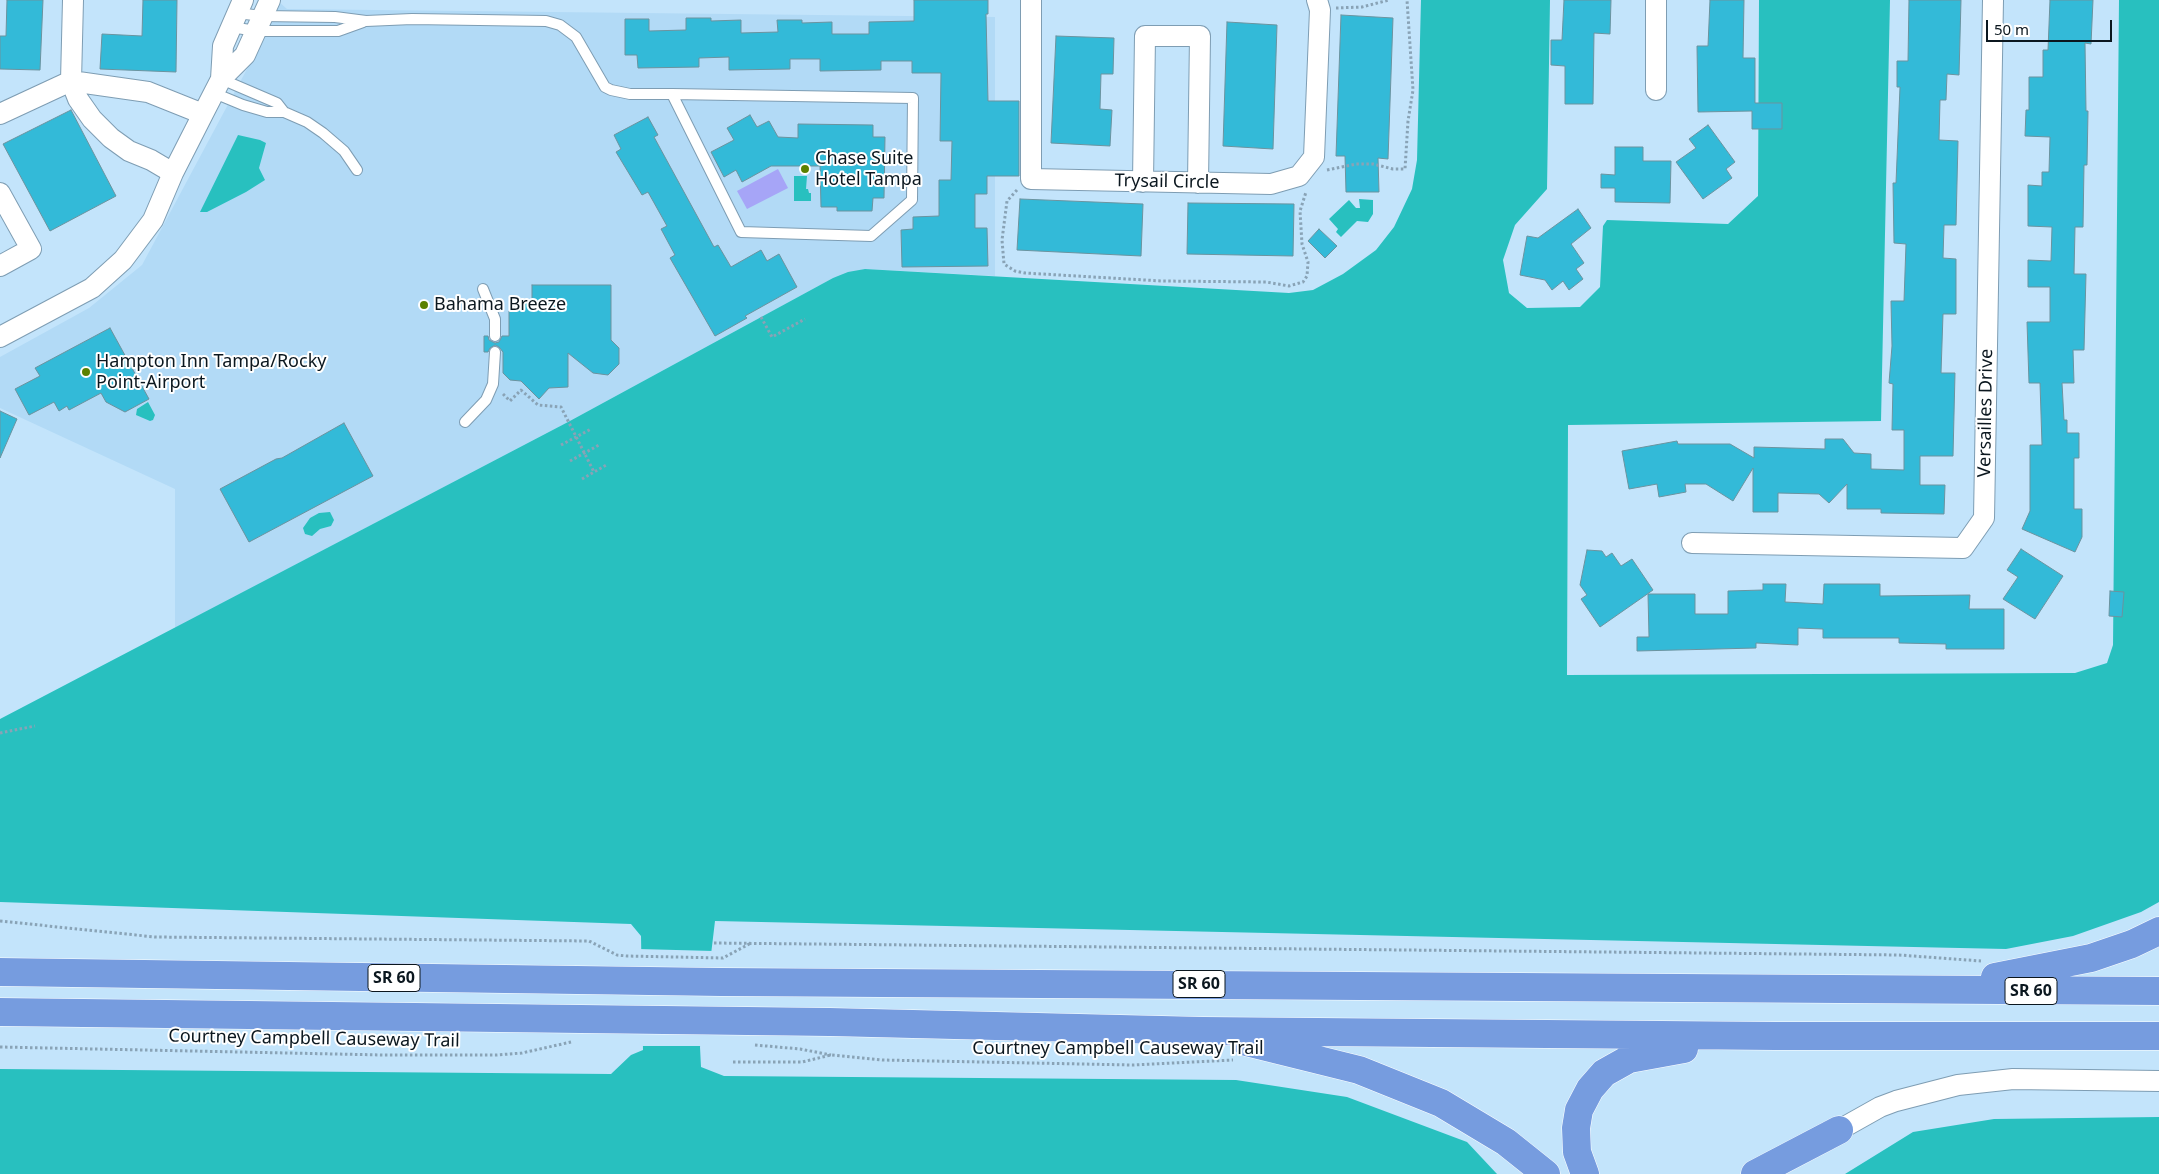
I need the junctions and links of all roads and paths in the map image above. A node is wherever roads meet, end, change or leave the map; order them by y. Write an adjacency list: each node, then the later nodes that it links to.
1 (72, 0): 11 (street)
2 (1031, 0): 21 (street)
3 (1389, 0): 7 (path)
4 (1407, 0): 20 (path)
5 (1656, 0): 13 (street)
6 (1992, 0): 44 (street, Versailles Drive)
7 (1318, 5): 23 (street, Trysail Circle)
8 (237, 13): 9 (lane); 9 (lane); 12 (street)
9 (263, 16): 10 (lane); 10 (lane); 12 (street)
10 (366, 20): 14 (lane)
11 (71, 81): 16 (street); 17 (street); 19 (street)
12 (218, 86): 15 (lane); 15 (lane); 17 (street)
13 (1656, 90)
14 (672, 94): 14 (lane)
15 (284, 112): 18 (lane)
16 (0, 114)
17 (203, 114): 19 (street)
18 (357, 170)
19 (173, 173): 31 (street)
20 (1321, 174)
21 (1031, 180): 22 (street, Trysail Circle); 24 (path)
22 (1143, 182): 23 (street, Trysail Circle); 23 (street)
23 (1198, 183)
24 (1307, 188)
25 (0, 192): 26 (street)
26 (0, 266)
27 (483, 289): 30 (lane)
28 (761, 317): 29 (path)
29 (805, 320)
30 (495, 336)
31 (0, 337)
32 (495, 352): 33 (lane)
33 (493, 384): 34 (lane); 36 (path)
34 (465, 422)
35 (591, 429): 36 (path)
36 (576, 437): 37 (path); 39 (path)
37 (561, 445)
38 (599, 446): 39 (path)
39 (584, 453): 40 (path); 42 (path)
40 (570, 461)
41 (608, 464): 42 (path)
42 (594, 472): 43 (path)
43 (582, 479)
44 (1692, 543)
45 (35, 726): 46 (path)
46 (0, 733)
47 (0, 921): 52 (path)
48 (2159, 931): 56 (highway)
49 (714, 943): 50 (path)
50 (752, 943): 51 (path); 53 (path)
51 (1986, 961)
52 (627, 968): 53 (highway, SR 60); 53 (path); 55 (highway, SR 60)
53 (722, 970): 56 (highway, SR 60)
54 (0, 972): 55 (highway, SR 60)
55 (160, 975): 57 (highway)
56 (1903, 988): 58 (highway, SR 60)
57 (0, 989)
58 (2159, 991)
59 (0, 1012): 60 (highway, SR 60)
60 (1203, 1031): 61 (highway, SR 60); 71 (highway)
61 (1776, 1036): 62 (highway, SR 60); 72 (highway)
62 (2159, 1036)
63 (576, 1042): 65 (path, Courtney Campbell Causeway Trail)
64 (753, 1044): 66 (path, Courtney Campbell Causeway Trail)
65 (0, 1047)
66 (831, 1056): 67 (path, Courtney Campbell Causeway Trail); 68 (path, Courtney Campbell Causeway Trail)
67 (1238, 1060)
68 (733, 1062)
69 (2159, 1081): 70 (street)
70 (1839, 1130): 73 (highway); 74 (highway)
71 (1546, 1174)
72 (1585, 1174)
73 (1755, 1174)
74 (1780, 1174)

